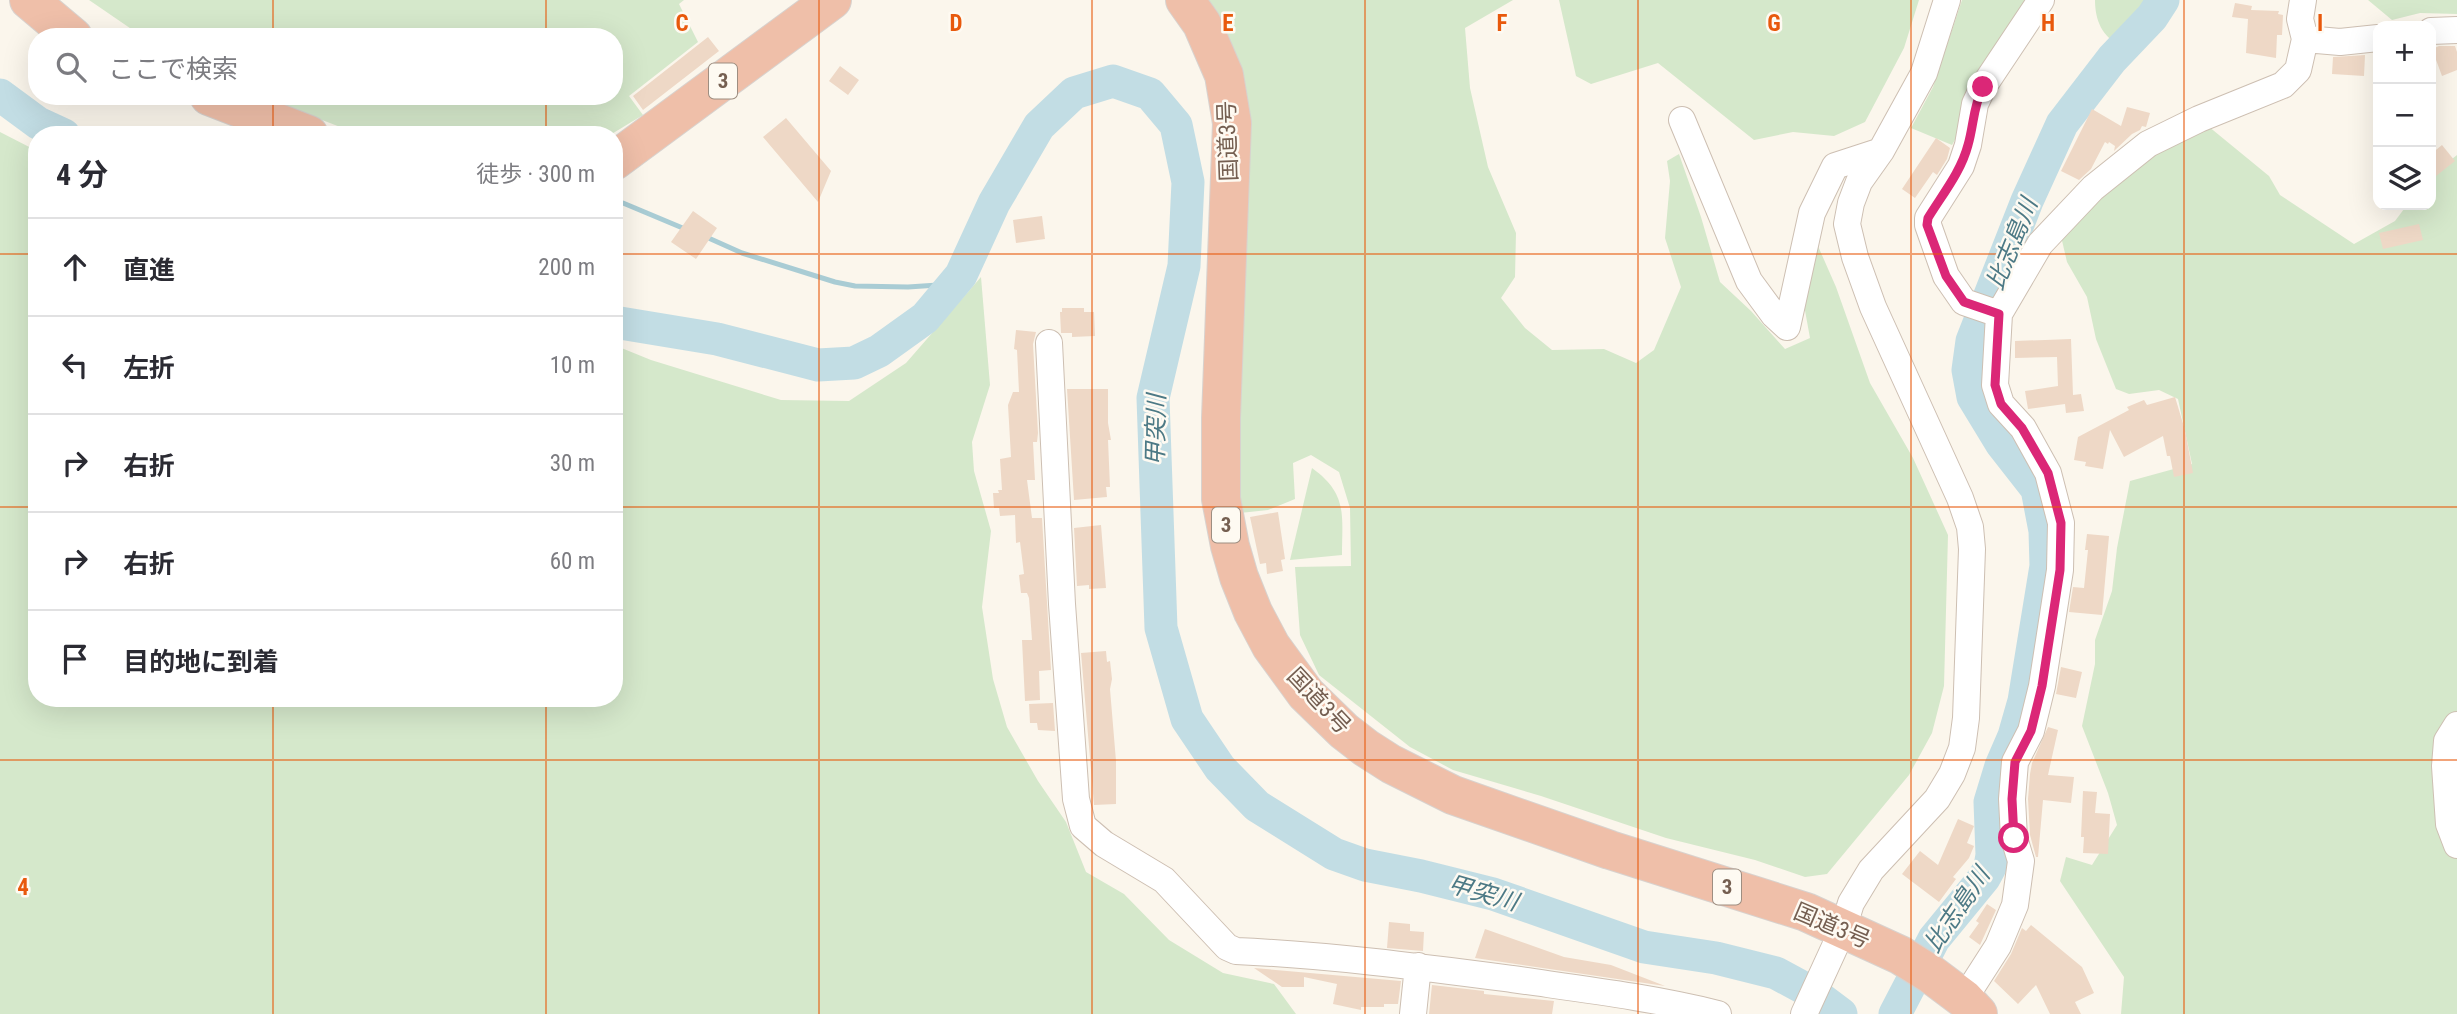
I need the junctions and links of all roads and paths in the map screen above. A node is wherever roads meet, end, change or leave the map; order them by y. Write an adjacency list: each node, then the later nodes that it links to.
1 (29, 0): 7 (highway)
2 (832, 0): 16 (highway, 3)
3 (1185, 0): 21 (highway, 国道3号 / 3)
4 (1947, 0): 15 (street)
5 (2041, 0): 17 (street)
6 (2303, 0): 10 (street)
7 (62, 28)
8 (2457, 30): 9 (street)
9 (2436, 31)
10 (2305, 39): 11 (street); 17 (street)
11 (2373, 39)
12 (232, 105): 14 (highway)
13 (1682, 120): 15 (street)
14 (286, 126)
15 (1881, 151): 21 (street)
16 (623, 154)
17 (1999, 314): 23 (street)
18 (1049, 343): 22 (street)
19 (2457, 725): 20 (street)
20 (2457, 845)
21 (1838, 940): 23 (highway, 国道3号 / 3); 26 (street)
22 (1418, 966): 24 (street); 25 (street)
23 (1971, 1007)
24 (1413, 1014)
25 (1718, 1014)
26 (1804, 1014)

